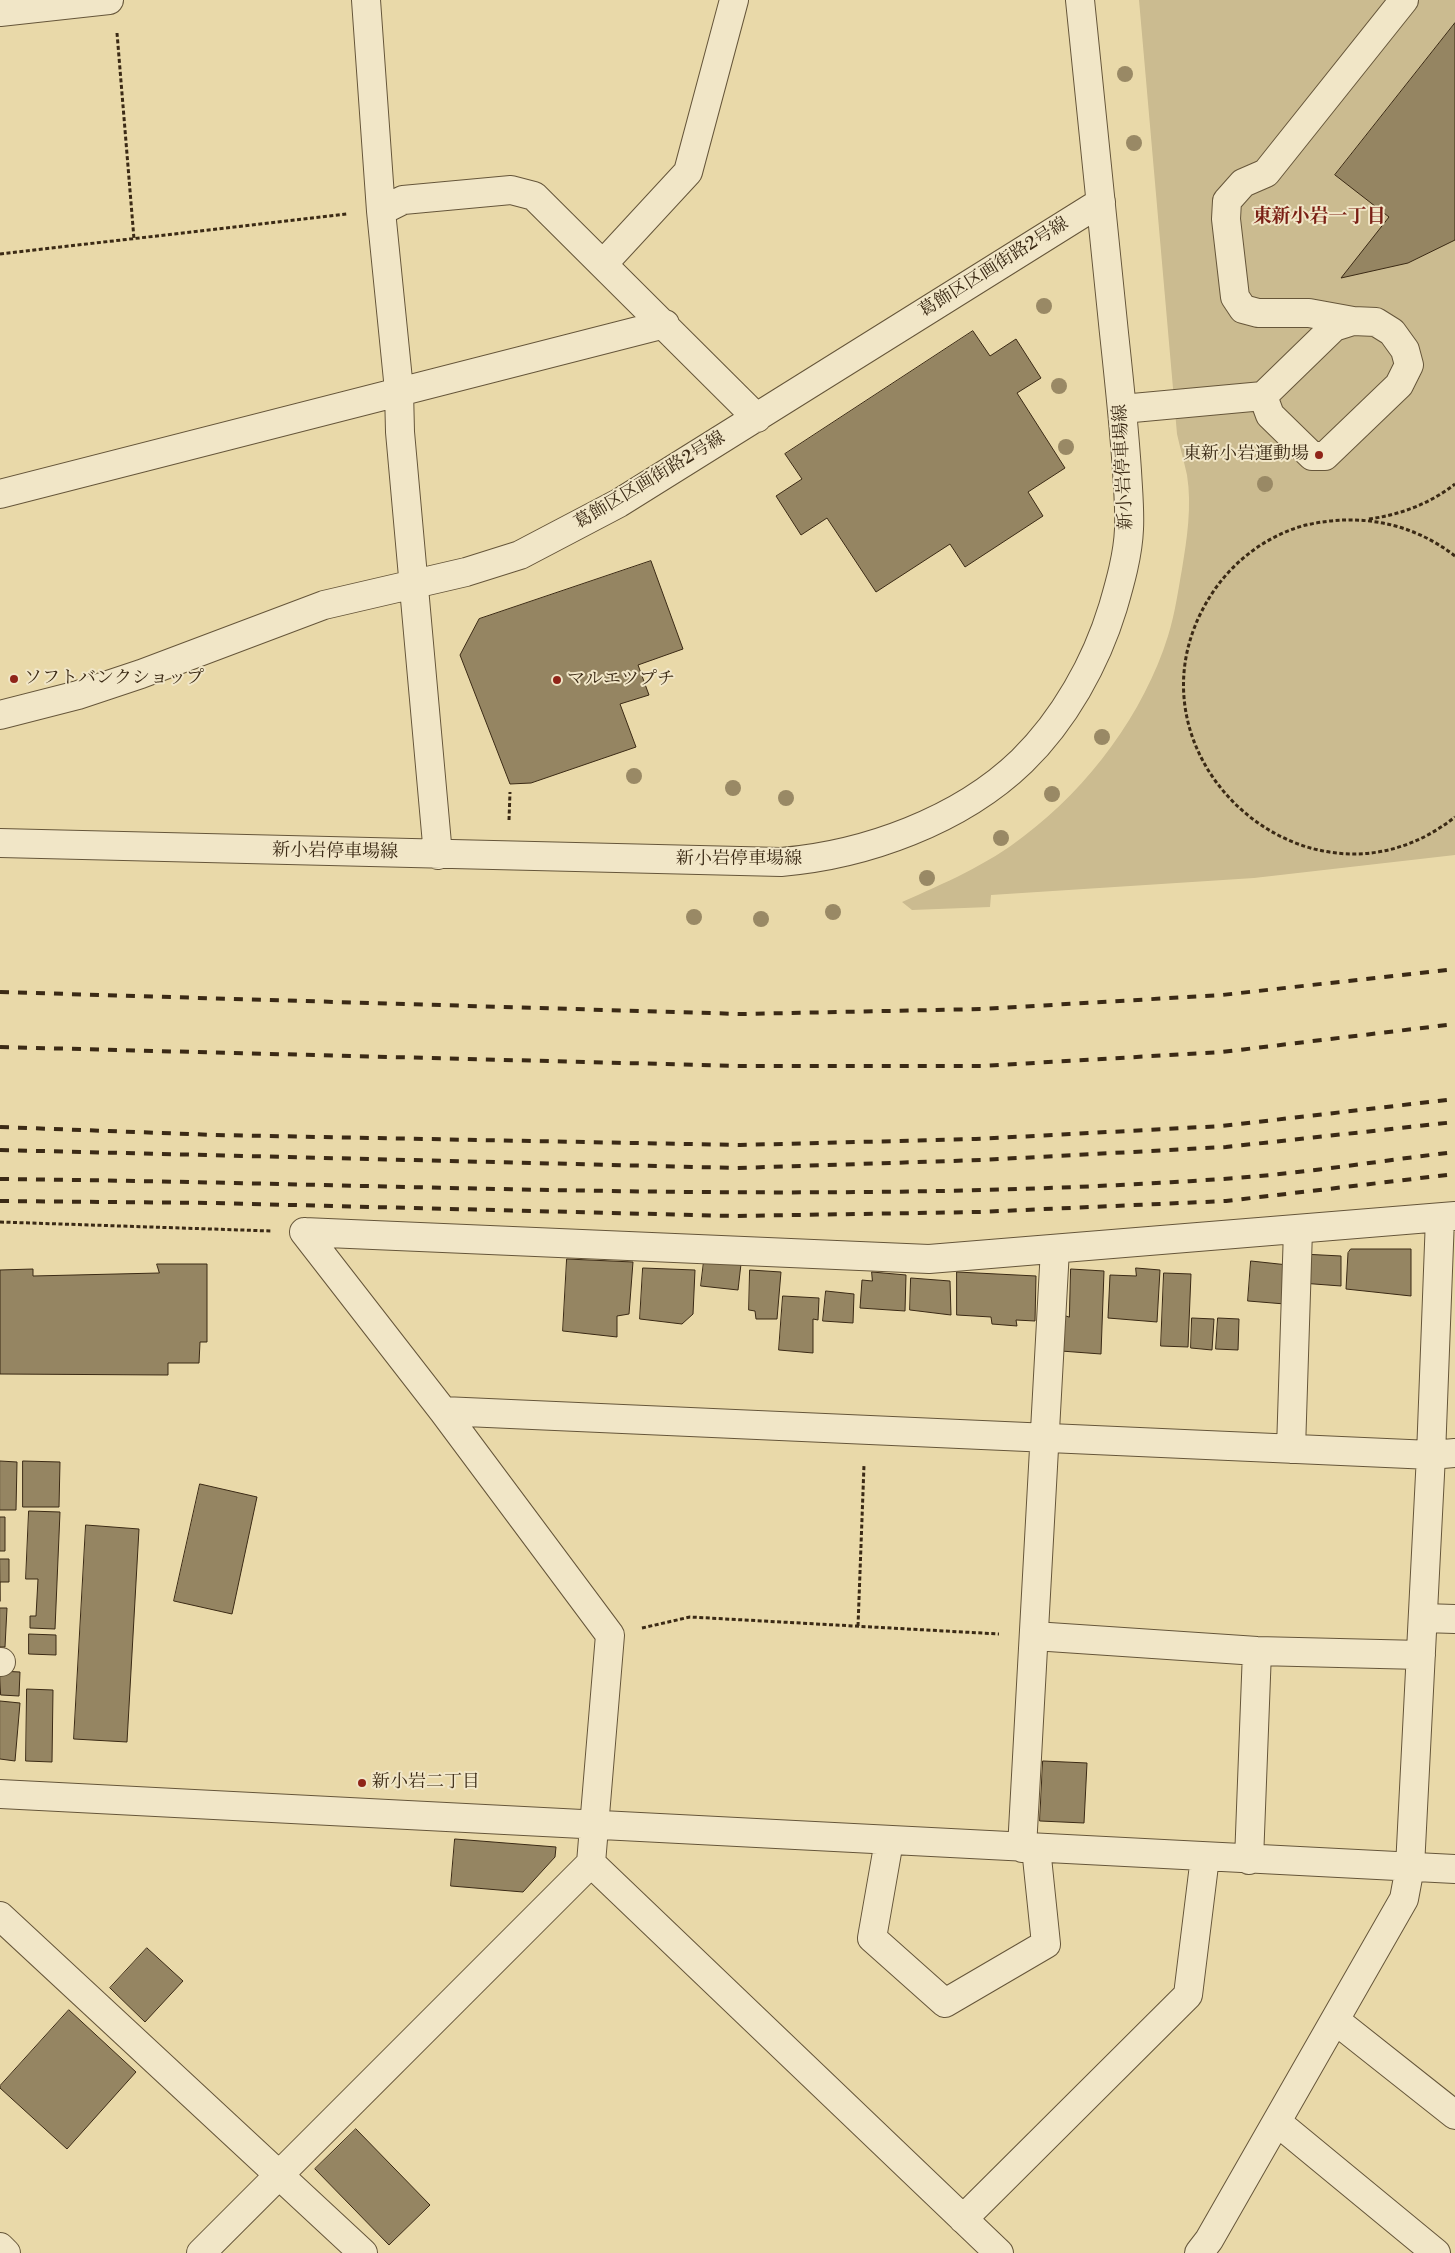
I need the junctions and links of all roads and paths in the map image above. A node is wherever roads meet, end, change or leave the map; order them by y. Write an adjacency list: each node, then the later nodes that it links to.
1 (109, 0): 6 (street)
2 (366, 0): 9 (street)
3 (734, 0): 12 (street)
4 (1080, 0): 8 (street, 新小岩停車場線)
5 (1404, 0): 13 (street)
6 (0, 12)
7 (117, 30): 10 (path)
8 (1101, 202): 17 (street, 新小岩停車場線); 18 (street, 葛飾区区画街路2号線)
9 (381, 210): 10 (path); 12 (street); 15 (street)
10 (134, 239): 11 (path)
11 (0, 254)
12 (604, 264): 14 (street)
13 (1353, 320): 16 (street); 16 (street)
14 (665, 324): 15 (street); 18 (street)
15 (399, 390): 20 (street); 23 (street)
16 (1263, 396): 17 (street)
17 (1122, 409): 29 (street, 新小岩停車場線)
18 (757, 418): 23 (street, 葛飾区区画街路2号線)
19 (1455, 484): 21 (path)
20 (0, 494)
21 (1364, 519): 22 (path); 26 (path)
22 (1455, 556)
23 (415, 584): 24 (street, 葛飾区区画街路2号線); 29 (street)
24 (0, 715)
25 (510, 792): 27 (path)
26 (1455, 817)
27 (510, 820)
28 (0, 844): 29 (street, 新小岩停車場線)
29 (438, 855)
30 (1447, 1217): 32 (street); 39 (street)
31 (0, 1222): 33 (path)
32 (1298, 1230): 34 (street); 38 (street)
33 (304, 1232): 34 (street); 35 (street)
34 (1055, 1249): 37 (street)
35 (443, 1411): 36 (street); 48 (street)
36 (866, 1430): 37 (street); 42 (path)
37 (1046, 1438): 38 (street); 44 (street)
38 (1291, 1449): 39 (street)
39 (1443, 1454): 40 (street)
40 (1423, 1618): 41 (street); 46 (street)
41 (1455, 1620)
42 (858, 1626): 43 (path); 44 (path)
43 (633, 1630)
44 (1034, 1636): 45 (street); 50 (street)
45 (1257, 1652): 46 (street); 52 (street)
46 (1421, 1655): 54 (street)
47 (0, 1794): 48 (street)
48 (596, 1825): 49 (street); 53 (street)
49 (889, 1841): 50 (street); 50 (street)
50 (1029, 1848): 51 (street)
51 (1205, 1857): 52 (street); 61 (street)
52 (1249, 1860): 54 (street)
53 (591, 1863): 60 (street); 61 (street)
54 (1410, 1867): 55 (street); 57 (street)
55 (1455, 1869)
56 (0, 1916): 60 (street)
57 (1335, 2020): 58 (street); 59 (street)
58 (1455, 2115)
59 (1277, 2122): 67 (street); 68 (street)
60 (278, 2176): 64 (street); 65 (street)
61 (963, 2219): 66 (street)
62 (0, 2247): 63 (street)
63 (6, 2253)
64 (201, 2253)
65 (363, 2253)
66 (999, 2253)
67 (1199, 2253)
68 (1436, 2253)

